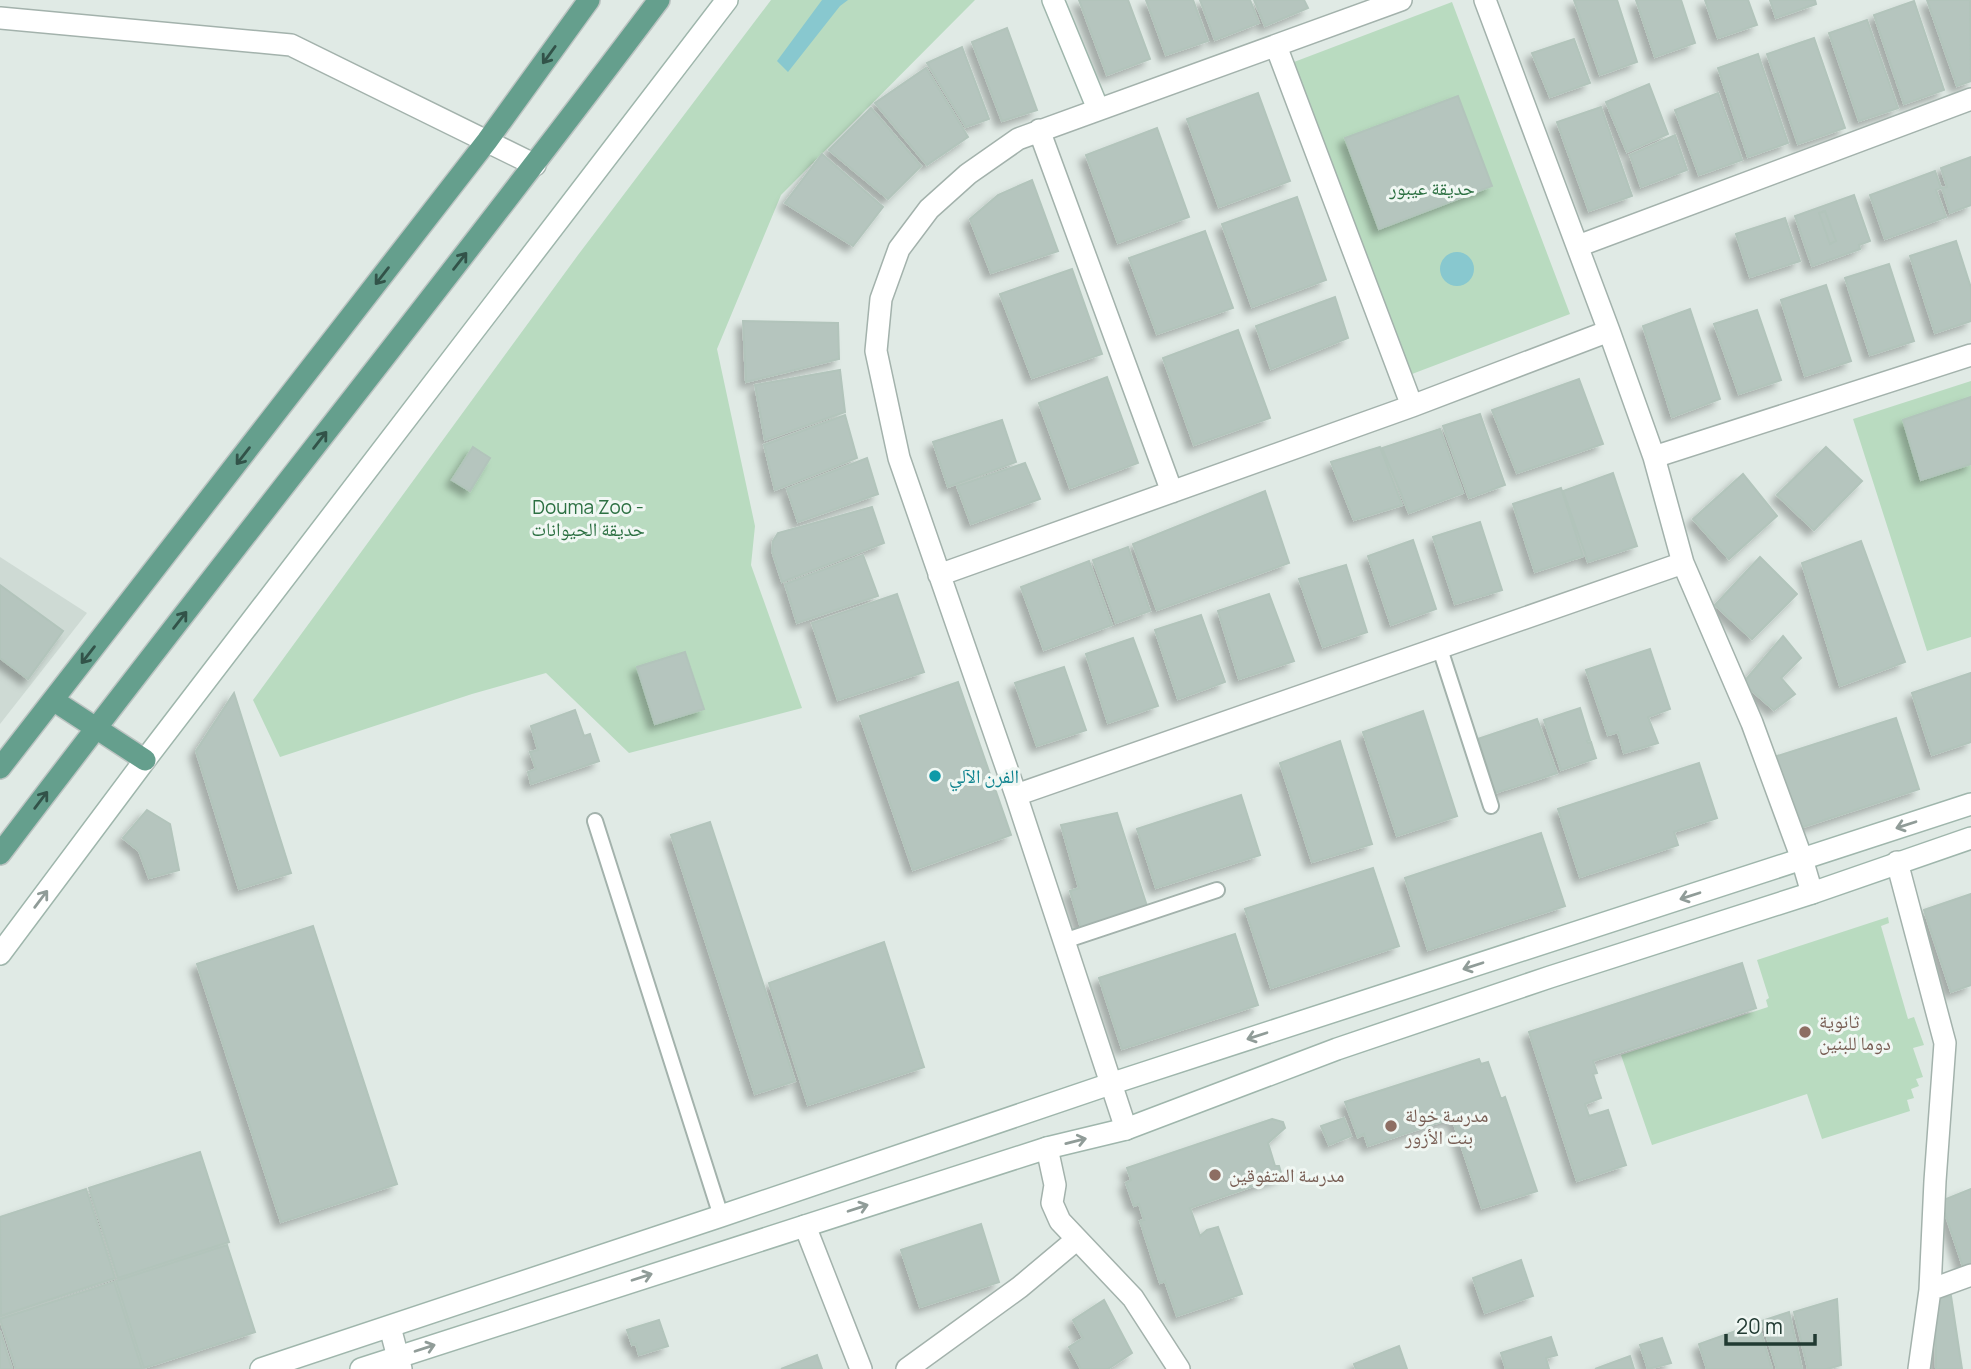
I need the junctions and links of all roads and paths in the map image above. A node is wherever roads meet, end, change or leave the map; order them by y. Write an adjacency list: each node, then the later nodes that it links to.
1 (589, 0): 12 (main road, one-way to 12)
2 (659, 0): 13 (main road)
3 (727, 0): 25 (street)
4 (1053, 0): 10 (street)
5 (1401, 0): 8 (street)
6 (1485, 0): 14 (street)
7 (0, 18): 12 (street)
8 (1276, 46): 10 (street); 17 (street)
9 (1971, 99): 14 (street)
10 (1098, 109): 11 (street)
11 (1039, 130): 19 (street); 21 (street)
12 (487, 141): 13 (street); 23 (main road, one-way to 23)
13 (535, 165): 24 (main road, one-way to 13)
14 (1578, 246): 15 (street)
15 (1609, 331): 17 (street); 18 (street)
16 (1971, 355): 18 (street)
17 (1412, 406): 19 (street)
18 (1654, 457): 20 (street)
19 (1172, 492): 21 (street)
20 (1683, 564): 22 (street); 33 (street)
21 (939, 575): 27 (street)
22 (1440, 649): 27 (street); 29 (lane)
23 (53, 700): 24 (main road); 26 (main road)
24 (95, 728): 25 (main road); 32 (main road, one-way to 24)
25 (145, 760): 38 (street, one-way to 25)
26 (0, 768)
27 (1016, 795): 37 (street)
28 (1971, 804): 33 (street, one-way to 33)
29 (1491, 806)
30 (595, 821): 42 (lane)
31 (1971, 838): 34 (street)
32 (0, 854)
33 (1802, 859): 36 (street); 39 (street, one-way to 39)
34 (1897, 862): 36 (street); 46 (street)
35 (1217, 890): 37 (lane)
36 (1812, 893): 40 (street)
37 (1064, 941): 39 (street)
38 (0, 954)
39 (1110, 1084): 40 (street); 42 (street)
40 (1126, 1129): 41 (street, one-way to 40)
41 (1047, 1148): 43 (street, one-way to 41); 44 (street)
42 (721, 1216): 47 (street)
43 (805, 1226): 48 (street, one-way to 43); 51 (street)
44 (1076, 1240): 52 (street); 53 (street)
45 (1971, 1275): 46 (street)
46 (1930, 1290): 54 (street)
47 (390, 1327): 48 (street); 49 (street)
48 (399, 1363): 50 (street)
49 (261, 1369)
50 (360, 1369)
51 (861, 1369)
52 (907, 1369)
53 (1179, 1369)
54 (1919, 1369)

